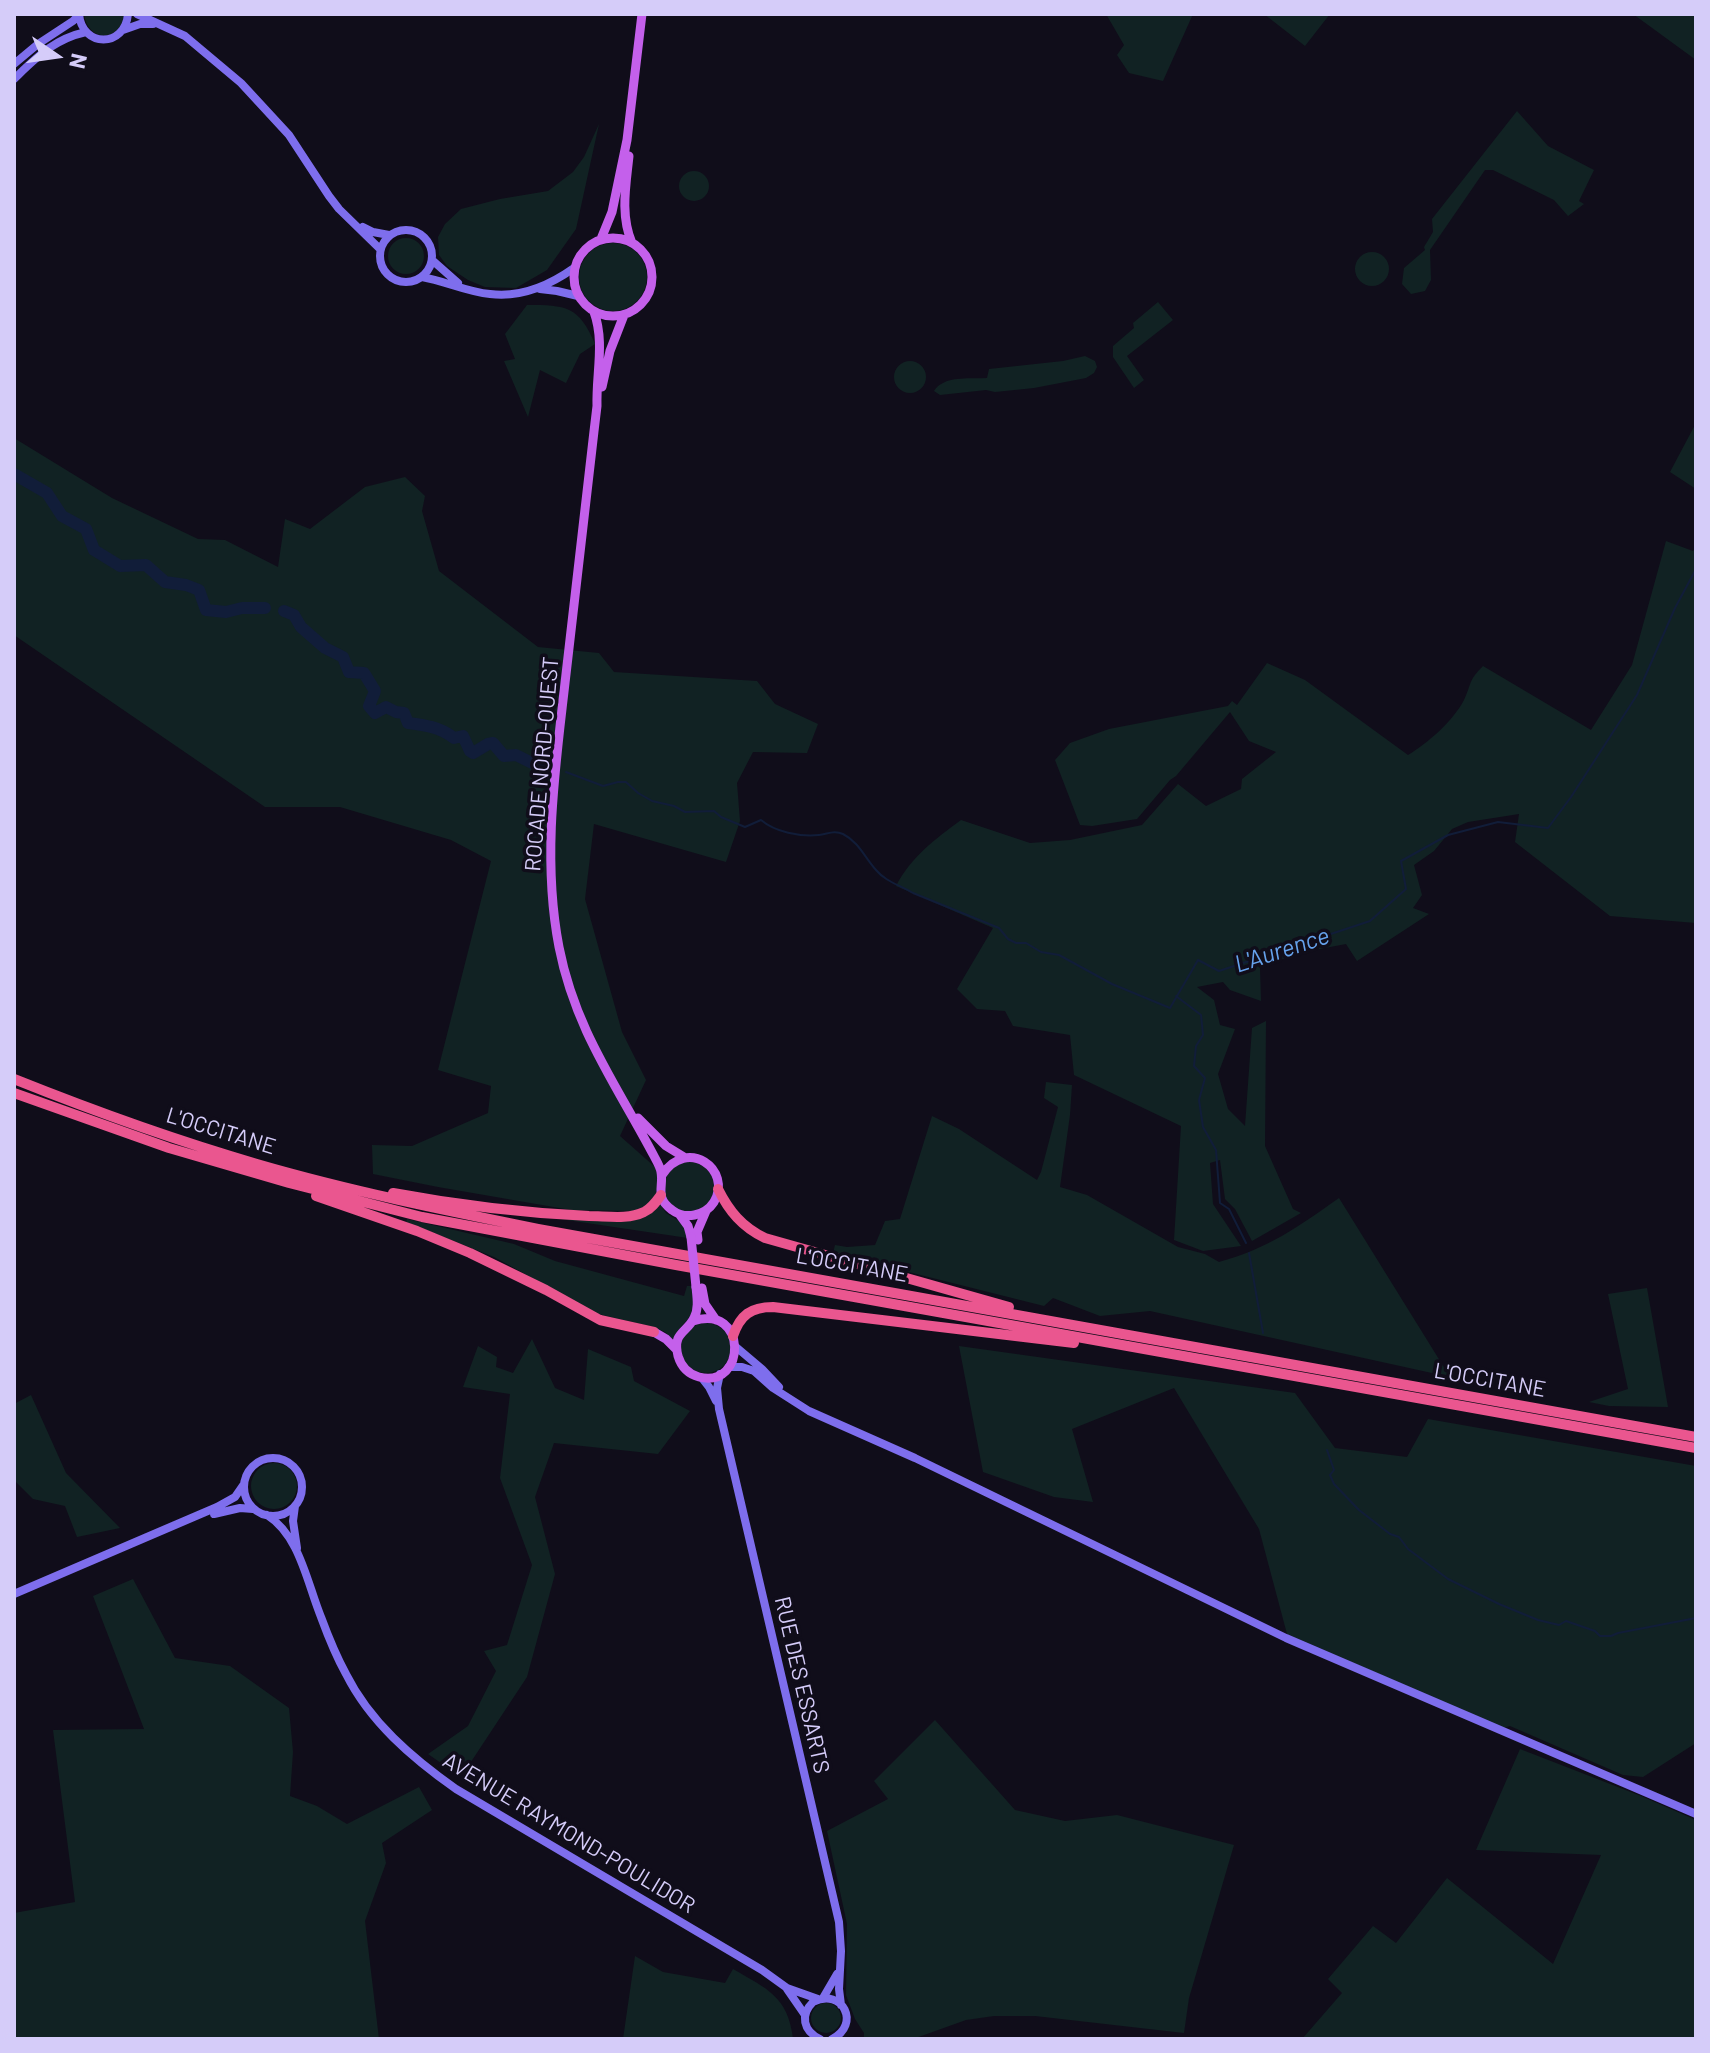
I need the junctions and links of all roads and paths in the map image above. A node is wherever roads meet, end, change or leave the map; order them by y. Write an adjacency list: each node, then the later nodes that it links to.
1 (79, 14): 7 (main road); 8 (main road)
2 (128, 14): 6 (main road)
3 (137, 14): 5 (main road)
4 (642, 14): 10 (main road)
5 (157, 24): 6 (main road); 11 (main road)
6 (123, 30): 7 (main road)
7 (86, 32): 9 (main road)
8 (14, 64)
9 (14, 79)
10 (627, 140): 13 (main road); 14 (main road)
11 (355, 223): 12 (main road); 15 (main road)
12 (389, 235): 15 (main road); 16 (main road)
13 (601, 239): 14 (main road); 17 (main road)
14 (632, 243): 23 (main road)
15 (380, 249): 18 (main road)
16 (432, 260): 18 (main road); 19 (main road)
17 (574, 268): 20 (main road); 21 (main road)
18 (422, 277): 19 (main road)
19 (462, 287): 20 (main road)
20 (536, 289): 21 (main road)
21 (578, 296): 22 (main road)
22 (594, 312): 23 (main road); 24 (main road)
23 (624, 315): 24 (main road)
24 (597, 406): 27 (main road, ROCADE NORD-OUEST)
25 (14, 1079): 31 (highway, L'OCCITANE)
26 (14, 1093): 30 (highway, L'OCCITANE)
27 (630, 1110): 28 (main road); 29 (main road)
28 (684, 1157): 29 (main road); 32 (main road)
29 (662, 1175): 33 (main road)
30 (289, 1183): 41 (highway); 43 (highway, L'OCCITANE)
31 (343, 1187): 33 (highway); 39 (highway, L'OCCITANE)
32 (718, 1189): 34 (main road); 39 (highway)
33 (661, 1195): 35 (main road)
34 (706, 1211): 35 (main road); 36 (main road)
35 (680, 1215): 36 (main road)
36 (694, 1238): 37 (main road)
37 (699, 1287): 38 (main road); 40 (main road)
38 (716, 1320): 40 (main road); 42 (main road)
39 (1045, 1320): 49 (highway, L'OCCITANE)
40 (693, 1321): 44 (main road)
41 (654, 1332): 44 (main road)
42 (734, 1341): 43 (highway); 45 (main road); 47 (main road)
43 (1124, 1346): 50 (highway, L'OCCITANE)
44 (677, 1350): 46 (main road)
45 (724, 1371): 46 (main road); 47 (main road); 48 (main road)
46 (702, 1378): 48 (main road)
47 (787, 1397): 58 (main road)
48 (719, 1409): 59 (main road, RUE DES ESSARTS)
49 (1696, 1437)
50 (1696, 1448)
51 (244, 1484): 52 (main road); 53 (main road); 55 (main road)
52 (295, 1505): 54 (main road); 56 (main road, AVENUE RAYMOND-POULIDOR)
53 (253, 1509): 54 (main road); 55 (main road)
54 (267, 1515): 56 (main road, AVENUE RAYMOND-POULIDOR)
55 (186, 1522): 57 (main road)
56 (297, 1553): 60 (main road, AVENUE RAYMOND-POULIDOR)
57 (14, 1594)
58 (1696, 1814)
59 (839, 1970): 61 (main road); 62 (main road, RUE DES ESSARTS)
60 (787, 1988): 61 (main road, AVENUE RAYMOND-POULIDOR); 63 (main road, AVENUE RAYMOND-POULIDOR)
61 (821, 1999): 62 (main road, AVENUE RAYMOND-POULIDOR); 63 (main road)
62 (841, 2005): 67 (main road, RUE DES ESSARTS)
63 (805, 2015): 64 (main road)
64 (807, 2028): 65 (main road); 66 (main road)
65 (803, 2039)
66 (820, 2039)
67 (832, 2039)

